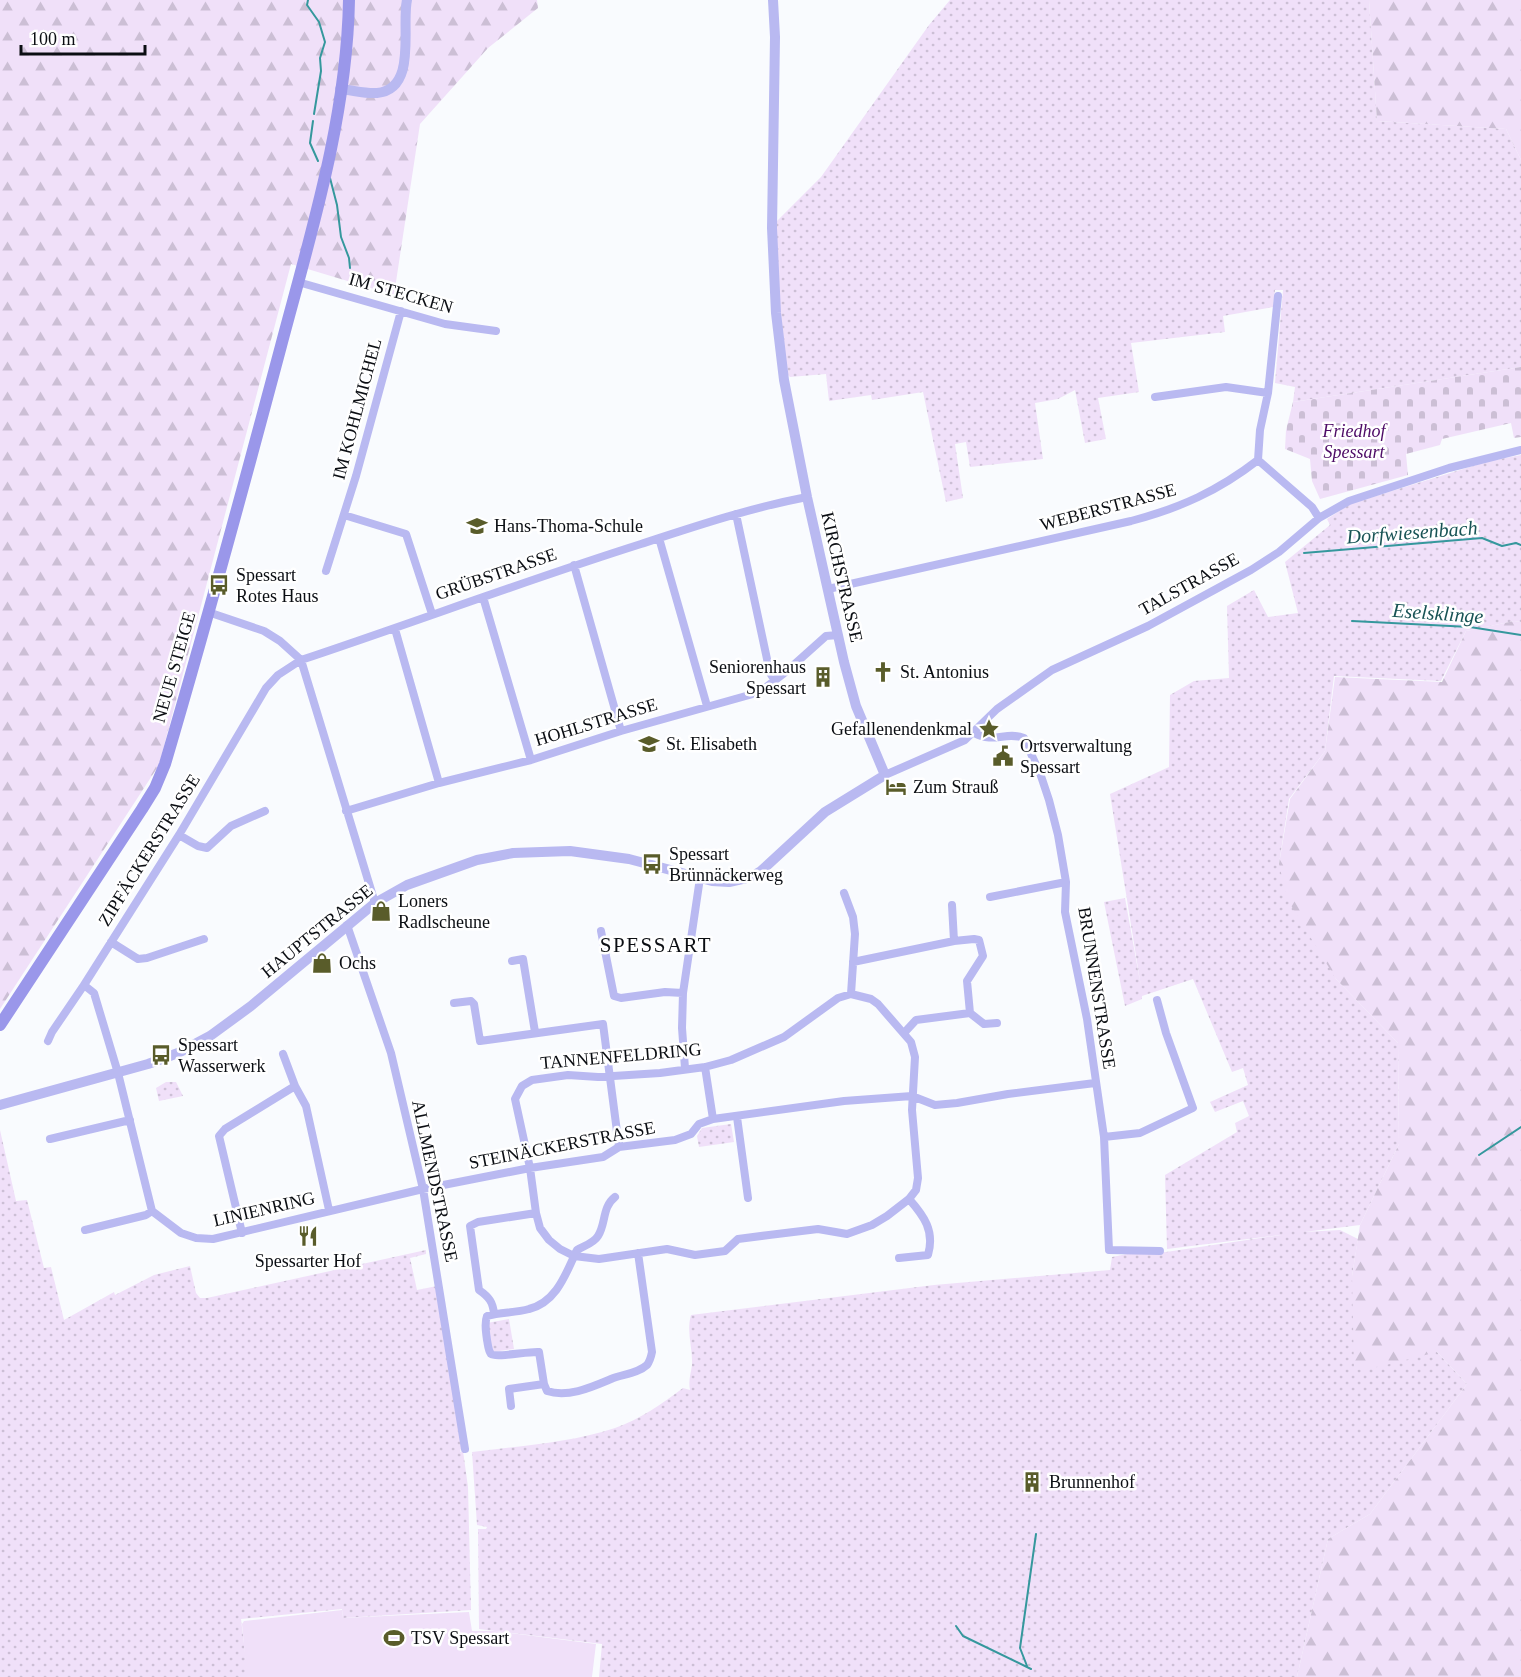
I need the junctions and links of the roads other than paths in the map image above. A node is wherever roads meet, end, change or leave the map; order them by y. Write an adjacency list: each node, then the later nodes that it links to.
1 (350, 0): 4 (main road, NEUE STEIGE)
2 (407, 0): 4 (street)
3 (773, 0): 13 (street, KIRCHSTRASSE)
4 (340, 89): 5 (main road, NEUE STEIGE)
5 (298, 282): 7 (street, IM STECKEN); 22 (main road, NEUE STEIGE)
6 (1278, 296): 9 (street)
7 (401, 311): 8 (street, IM STECKEN); 15 (street, IM KOHLMICHEL)
8 (496, 332)
9 (1268, 393): 10 (street); 12 (street)
10 (1155, 397)
11 (1521, 450): 16 (street, TALSTRASSE)
12 (1258, 460): 16 (street); 20 (street, WEBERSTRASSE)
13 (807, 497): 14 (street, GRÜBSTRASSE); 20 (street, KIRCHSTRASSE)
14 (736, 514): 17 (street, GRÜBSTRASSE); 27 (street)
15 (344, 515): 19 (street, IM KOHLMICHEL); 23 (street)
16 (1319, 518): 30 (street, TALSTRASSE)
17 (658, 538): 18 (street, GRÜBSTRASSE); 28 (street)
18 (574, 565): 21 (street, GRÜBSTRASSE); 29 (street)
19 (326, 571)
20 (828, 589): 25 (street, KIRCHSTRASSE)
21 (483, 597): 23 (street, GRÜBSTRASSE); 31 (street)
22 (208, 612): 26 (street); 57 (main road, NEUE STEIGE)
23 (432, 614): 24 (street, GRÜBSTRASSE)
24 (395, 629): 26 (street, GRÜBSTRASSE); 33 (street)
25 (838, 634): 27 (street, HOHLSTRASSE); 32 (street, KIRCHSTRASSE)
26 (301, 660): 34 (street); 36 (street, ZIPFÄCKERSTRASSE)
27 (775, 681): 28 (street, HOHLSTRASSE)
28 (707, 706): 29 (street, HOHLSTRASSE)
29 (621, 731): 31 (street, HOHLSTRASSE)
30 (974, 733): 32 (street, TALSTRASSE); 38 (street, BRUNNENSTRASSE)
31 (531, 760): 33 (street, HOHLSTRASSE)
32 (885, 775): 37 (street, HAUPTSTRASSE)
33 (440, 783): 34 (street, HOHLSTRASSE)
34 (346, 811): 41 (street)
35 (265, 812): 36 (street)
36 (178, 835): 47 (street, ZIPFÄCKERSTRASSE)
37 (700, 878): 41 (street, HAUPTSTRASSE); 51 (street)
38 (1066, 882): 40 (street); 66 (street, BRUNNENSTRASSE)
39 (844, 893): 49 (street)
40 (990, 897)
41 (375, 903): 43 (street, HAUPTSTRASSE)
42 (952, 905): 46 (street)
43 (347, 925): 64 (street, HAUPTSTRASSE); 77 (street, ALLMENDSTRASSE)
44 (601, 931): 51 (street)
45 (204, 939): 47 (street)
46 (954, 941): 49 (street); 55 (street)
47 (111, 942): 50 (street, ZIPFÄCKERSTRASSE)
48 (512, 961): 58 (street)
49 (853, 962): 52 (street)
50 (84, 985): 60 (street, ZIPFÄCKERSTRASSE); 64 (street)
51 (683, 993): 63 (street)
52 (851, 994): 59 (street); 62 (street, TANNENFELDRING)
53 (1157, 1000): 73 (street)
54 (454, 1003): 58 (street)
55 (970, 1013): 56 (street); 59 (street)
56 (997, 1023)
57 (0, 1025)
58 (535, 1032): 65 (street)
59 (904, 1033): 68 (street)
60 (48, 1041)
61 (283, 1054): 67 (street)
62 (705, 1067): 63 (street, TANNENFELDRING); 71 (street)
63 (685, 1068): 65 (street, TANNENFELDRING)
64 (118, 1073): 69 (street, HAUPTSTRASSE); 72 (street)
65 (610, 1076): 75 (street); 76 (street, TANNENFELDRING)
66 (1095, 1083): 68 (street, STEINÄCKERSTRASSE); 73 (street, BRUNNENSTRASSE)
67 (295, 1086): 82 (street); 85 (street)
68 (912, 1095): 70 (street, STEINÄCKERSTRASSE); 80 (street)
69 (0, 1105)
70 (737, 1117): 71 (street, STEINÄCKERSTRASSE); 79 (street)
71 (713, 1119): 75 (street, STEINÄCKERSTRASSE)
72 (130, 1120): 74 (street); 81 (street)
73 (1104, 1137): 86 (street, BRUNNENSTRASSE)
74 (50, 1139)
75 (619, 1147): 76 (street, STEINÄCKERSTRASSE)
76 (530, 1168): 77 (street, STEINÄCKERSTRASSE); 83 (street, TANNENFELDRING)
77 (423, 1189): 82 (street, LINIENRING); 93 (street, ALLMENDSTRASSE)
78 (615, 1197): 88 (street)
79 (748, 1198)
80 (909, 1199): 87 (street, TANNENFELDRING); 89 (street)
81 (152, 1210): 84 (street); 85 (street, LINIENRING)
82 (329, 1210): 85 (street, LINIENRING)
83 (536, 1213): 88 (street, TANNENFELDRING); 90 (street)
84 (85, 1230)
85 (242, 1233)
86 (1160, 1251)
87 (638, 1253): 88 (street, TANNENFELDRING); 91 (street)
88 (574, 1256): 90 (street)
89 (899, 1258)
90 (494, 1314): 91 (street)
91 (543, 1384): 92 (street)
92 (512, 1406)
93 (465, 1449)

